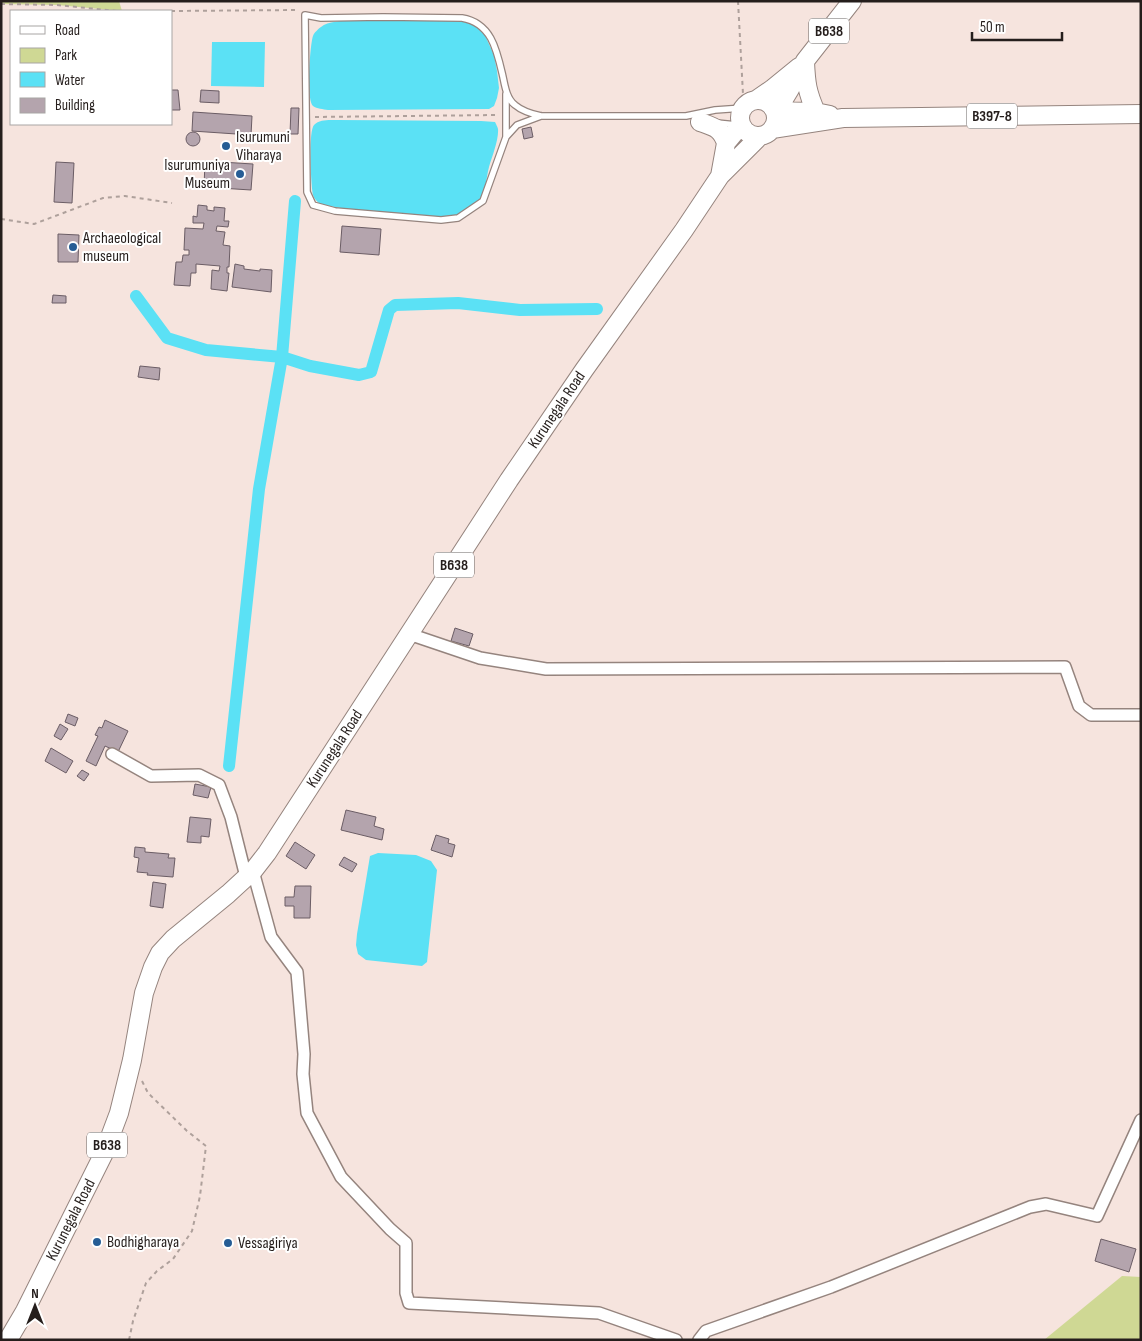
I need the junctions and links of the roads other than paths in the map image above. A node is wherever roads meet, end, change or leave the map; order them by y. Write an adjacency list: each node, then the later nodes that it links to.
1 (852, 1): 2 (main road, Kurunegala Road / B638)
2 (805, 62): 4 (main road, Kurunegala Road / B638); 5 (main road, Kurunegala Road / B638); 6 (main road)
3 (506, 92): 8 (lane); 12 (lane); 12 (lane)
4 (747, 111): 5 (main road); 10 (lane); 10 (lane); 11 (main road); 13 (main road, Kurunegala Road / B638)
5 (776, 112): 6 (main road); 11 (main road)
6 (816, 112): 9 (main road)
7 (1141, 114): 9 (main road, B397-8)
8 (541, 116): 10 (lane); 12 (lane)
9 (843, 118): 11 (main road)
10 (693, 119): 13 (main road)
11 (766, 133): 14 (main road, Kurunegala Road / B638)
12 (506, 137)
13 (726, 143): 14 (main road, Kurunegala Road / B638)
14 (720, 176): 15 (main road, Kurunegala Road / B638)
15 (409, 634): 16 (street); 18 (main road, Kurunegala Road / B638)
16 (1141, 715)
17 (112, 754): 18 (street)
18 (249, 874): 20 (main road, Kurunegala Road / B638); 21 (street)
19 (1141, 1120): 22 (street)
20 (8, 1340)
21 (676, 1340)
22 (699, 1340)

